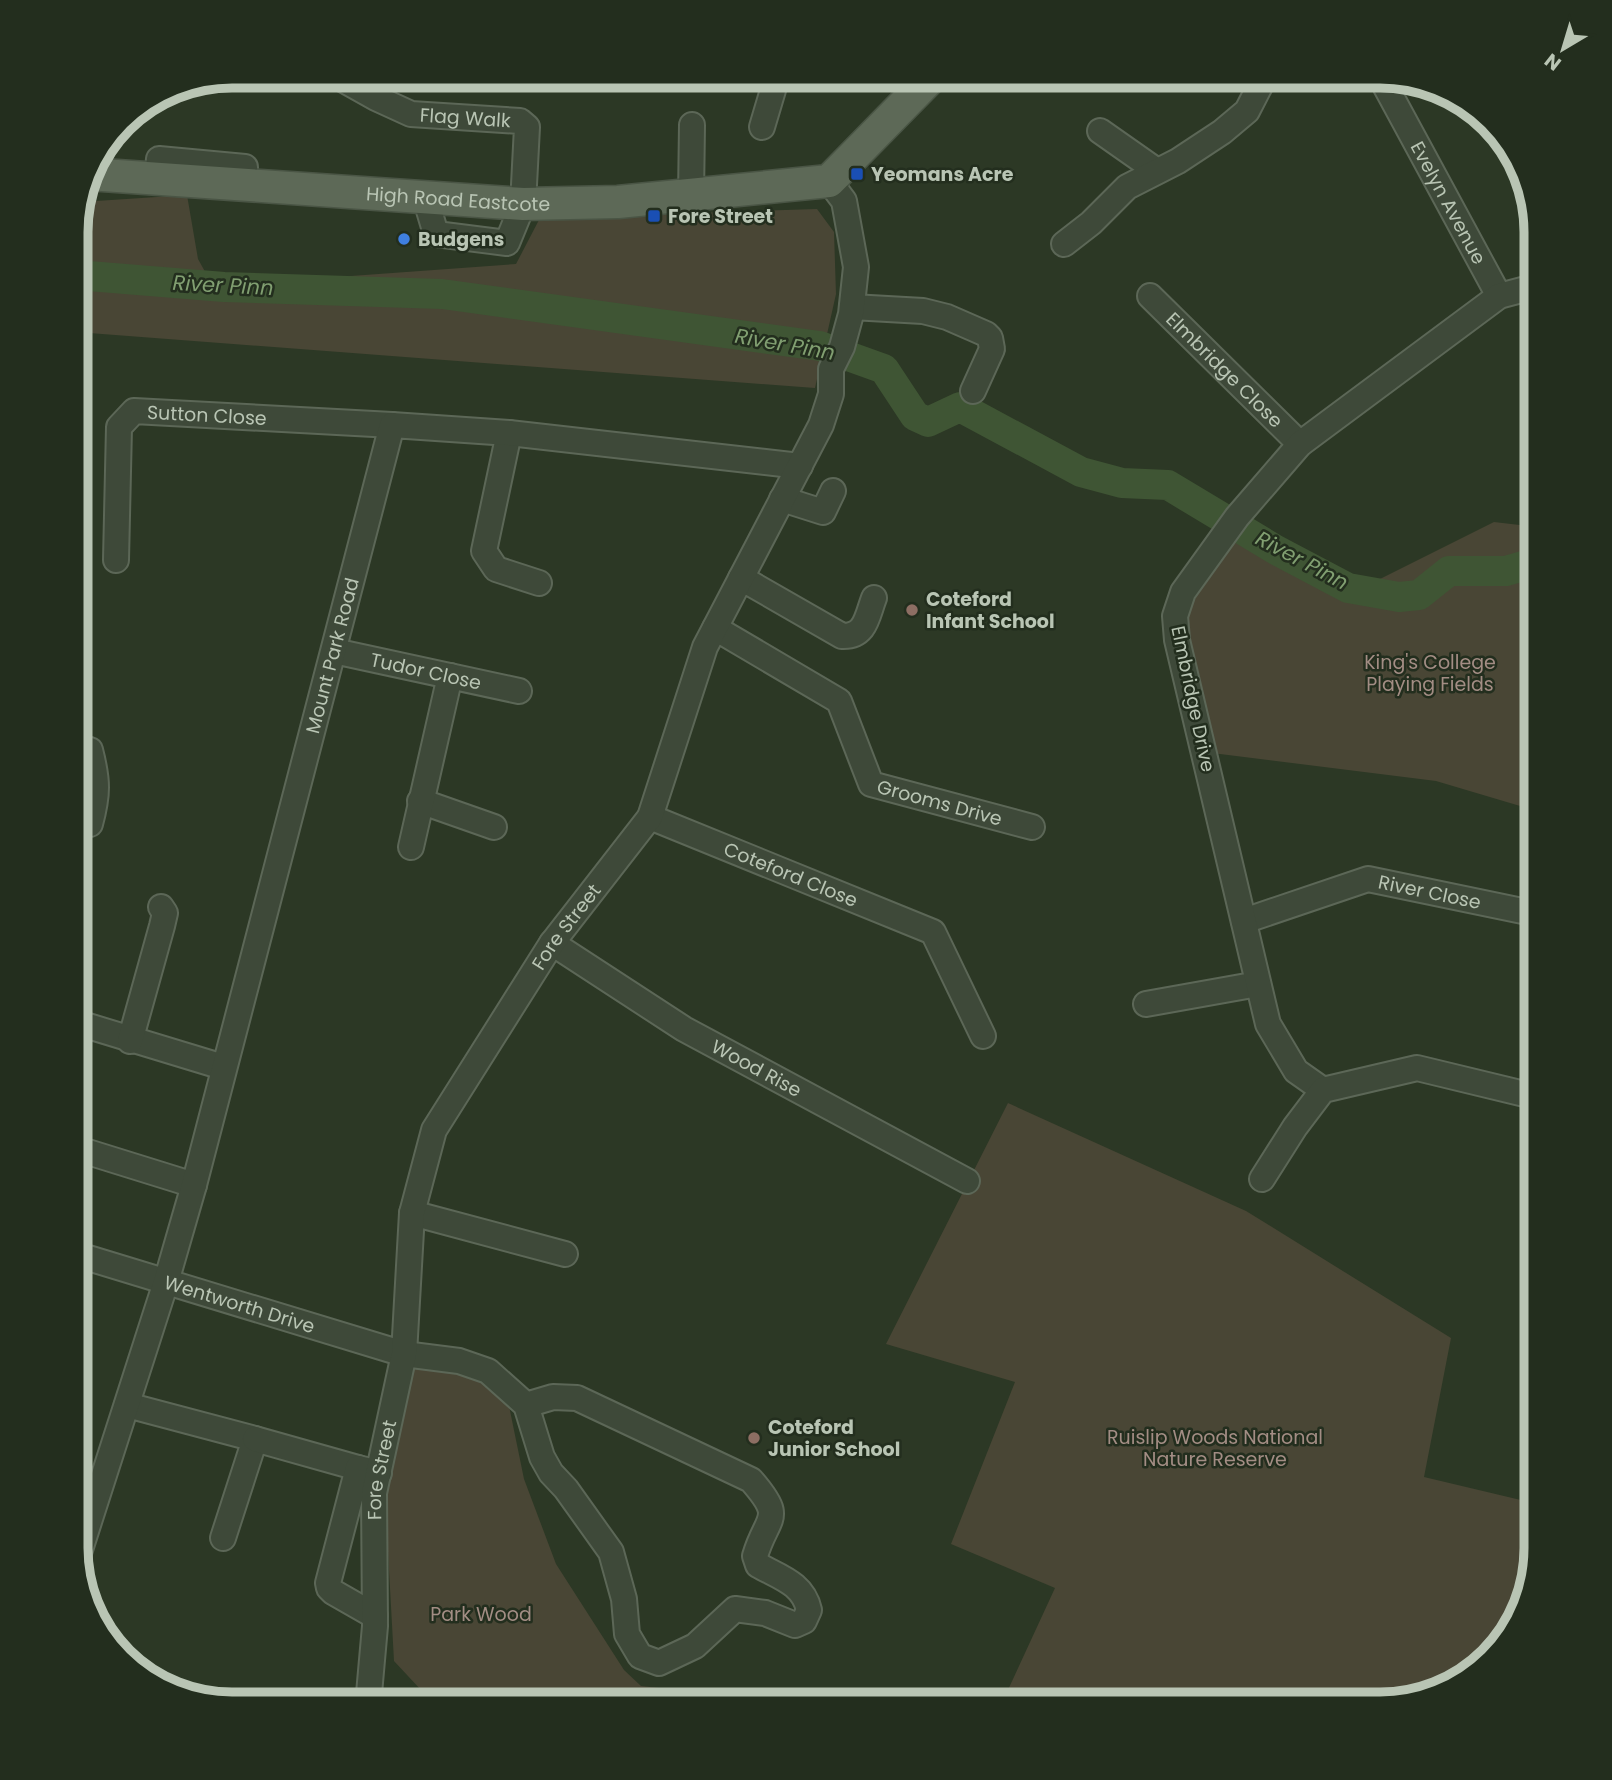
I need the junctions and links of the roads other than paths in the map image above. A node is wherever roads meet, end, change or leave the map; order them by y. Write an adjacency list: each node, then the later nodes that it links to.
1 (358, 88): 13 (street, Flag Walk)
2 (920, 88): 11 (main road)
3 (1259, 88): 9 (street)
4 (1386, 88): 17 (street, Evelyn Avenue)
5 (773, 90): 7 (street)
6 (692, 125): 12 (street)
7 (762, 127)
8 (1100, 131): 9 (street)
9 (1157, 171): 14 (street)
10 (99, 175): 13 (main road, High Road Eastcote)
11 (830, 181): 12 (main road, High Road Eastcote); 18 (street, Fore Street)
12 (691, 196): 13 (main road, High Road Eastcote)
13 (523, 204)
14 (1064, 244)
15 (1524, 289): 17 (street)
16 (1150, 296): 22 (street, Elmbridge Close)
17 (1499, 296): 22 (street, Elmbridge Drive)
18 (852, 307): 19 (street); 23 (street, Fore Street)
19 (973, 391)
20 (392, 425): 21 (street); 26 (street, Sutton Close); 31 (street, Mount Park Road)
21 (509, 433): 23 (street); 28 (street)
22 (1300, 444): 43 (street, Elmbridge Drive)
23 (800, 466): 25 (street, Fore Street)
24 (833, 491): 25 (street)
25 (782, 499): 27 (street, Fore Street)
26 (116, 560)
27 (741, 578): 29 (street); 30 (street, Fore Street)
28 (539, 583)
29 (874, 598)
30 (715, 628): 36 (street, Fore Street); 39 (street, Grooms Drive)
31 (334, 651): 32 (street, Tudor Close); 50 (street, Mount Park Road)
32 (450, 677): 33 (street, Tudor Close); 35 (street)
33 (519, 691)
34 (88, 749): 37 (street)
35 (420, 802): 38 (street); 40 (street)
36 (650, 817): 44 (street, Fore Street); 48 (street, Coteford Close)
37 (90, 824)
38 (494, 827)
39 (1032, 827)
40 (411, 847)
41 (161, 907): 49 (street)
42 (1524, 911): 43 (street, River Close)
43 (1244, 921): 45 (street, Elmbridge Drive)
44 (552, 943): 55 (street, Wood Rise); 57 (street, Fore Street)
45 (1258, 984): 46 (street); 51 (street, Elmbridge Drive)
46 (1146, 1004)
47 (87, 1026): 49 (street)
48 (983, 1036)
49 (130, 1041): 50 (street)
50 (223, 1067): 56 (street, Mount Park Road)
51 (1323, 1090): 52 (street); 54 (street)
52 (1524, 1094)
53 (87, 1152): 56 (street)
54 (1262, 1179)
55 (967, 1181)
56 (194, 1185): 60 (street, Mount Park Road)
57 (412, 1213): 58 (street); 61 (street, Fore Street)
58 (565, 1254)
59 (87, 1258): 60 (street, Wentworth Drive)
60 (166, 1282): 61 (street, Wentworth Drive); 62 (street, Mount Park Road)
61 (404, 1354): 63 (street, Wentworth Drive); 65 (street, Fore Street)
62 (127, 1405): 64 (street); 66 (street, Mount Park Road)
63 (526, 1405): 63 (street)
64 (255, 1439): 65 (street); 67 (street)
65 (369, 1470): 68 (street, Fore Street); 68 (street)
66 (87, 1528)
67 (223, 1538)
68 (375, 1616): 69 (street, Fore Street)
69 (369, 1692)

